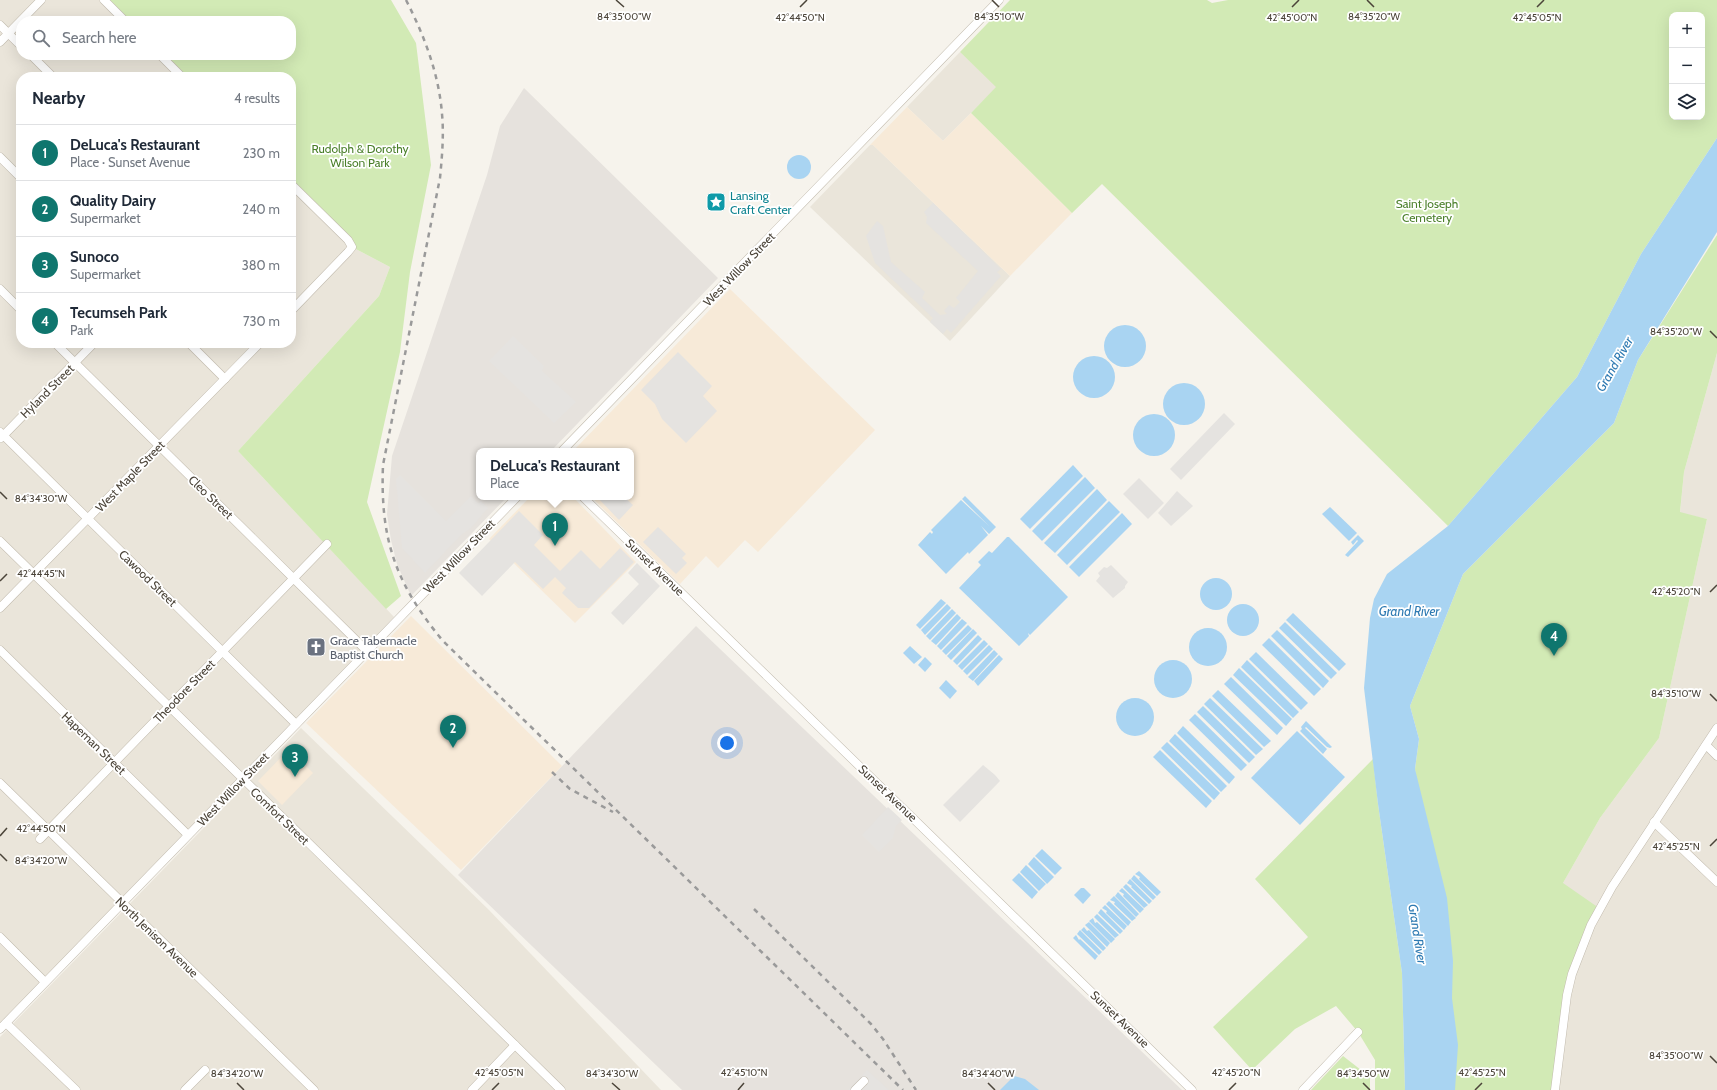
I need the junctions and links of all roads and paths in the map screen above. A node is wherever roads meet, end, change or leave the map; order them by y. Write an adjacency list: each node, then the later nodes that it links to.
1 (41, 0): 4 (street)
2 (104, 0): 5 (street)
3 (999, 0): 29 (street, West Willow Street)
4 (25, 16)
5 (120, 16)
6 (0, 25): 8 (street)
7 (16, 25): 8 (street)
8 (8, 33): 9 (street); 10 (street)
9 (16, 41)
10 (0, 42)
11 (35, 60): 13 (street)
12 (165, 60): 14 (street)
13 (48, 72)
14 (177, 72)
15 (0, 157): 16 (street)
16 (16, 173)
17 (296, 189): 20 (street)
18 (0, 289): 19 (street)
19 (16, 305)
20 (296, 306)
21 (60, 348): 25 (street, Cleo Street)
22 (89, 348): 25 (street, Hyland Street)
23 (194, 348): 26 (street)
24 (255, 348): 26 (street, West Maple Street)
25 (75, 363): 27 (street, Hyland Street); 28 (street, Cleo Street)
26 (225, 379): 28 (street, West Maple Street)
27 (1, 435): 32 (street, Cawood Street)
28 (159, 446): 32 (street, West Maple Street); 36 (street, Cleo Street)
29 (565, 448)
30 (514, 500): 40 (street, West Willow Street)
31 (586, 500): 69 (street, Sunset Avenue)
32 (88, 519): 35 (street, West Maple Street); 39 (street, Cawood Street)
33 (0, 541): 35 (street, Comfort Street)
34 (327, 544): 36 (street, Theodore Street)
35 (34, 574): 37 (street, West Maple Street); 41 (street, Comfort Street)
36 (294, 579): 39 (street, Theodore Street); 40 (street, Cleo Street)
37 (0, 608)
38 (0, 650): 46 (street, Hapeman Street)
39 (223, 651): 41 (street, Theodore Street); 42 (street, Cawood Street)
40 (367, 651): 42 (street, West Willow Street)
41 (169, 707): 46 (street, Theodore Street); 47 (street, Comfort Street)
42 (296, 724): 47 (street, West Willow Street)
43 (1717, 728): 44 (street)
44 (1706, 745): 45 (street); 49 (street)
45 (1717, 756)
46 (115, 762): 50 (street, Theodore Street); 51 (street, Hapeman Street)
47 (242, 779): 51 (street, West Willow Street); 60 (street, Comfort Street)
48 (0, 783): 50 (street, North Jenison Avenue)
49 (1654, 822): 53 (street); 71 (street)
50 (48, 831): 52 (street, Theodore Street); 54 (street, North Jenison Avenue)
51 (188, 835): 54 (street, West Willow Street)
52 (40, 839)
53 (1717, 882)
54 (122, 904): 56 (street, West Willow Street); 65 (street, North Jenison Avenue)
55 (0, 937): 56 (street)
56 (45, 982): 57 (street, West Willow Street)
57 (6, 1023): 58 (street, West Willow Street); 63 (street)
58 (0, 1029)
59 (1358, 1032): 70 (street)
60 (515, 1046): 66 (street); 67 (street, Comfort Street)
61 (206, 1070): 64 (street)
62 (864, 1081): 68 (street)
63 (76, 1090)
64 (186, 1090)
65 (314, 1090)
66 (472, 1090)
67 (561, 1090)
68 (855, 1090)
69 (1192, 1090)
70 (1303, 1090)
71 (1555, 1090)

